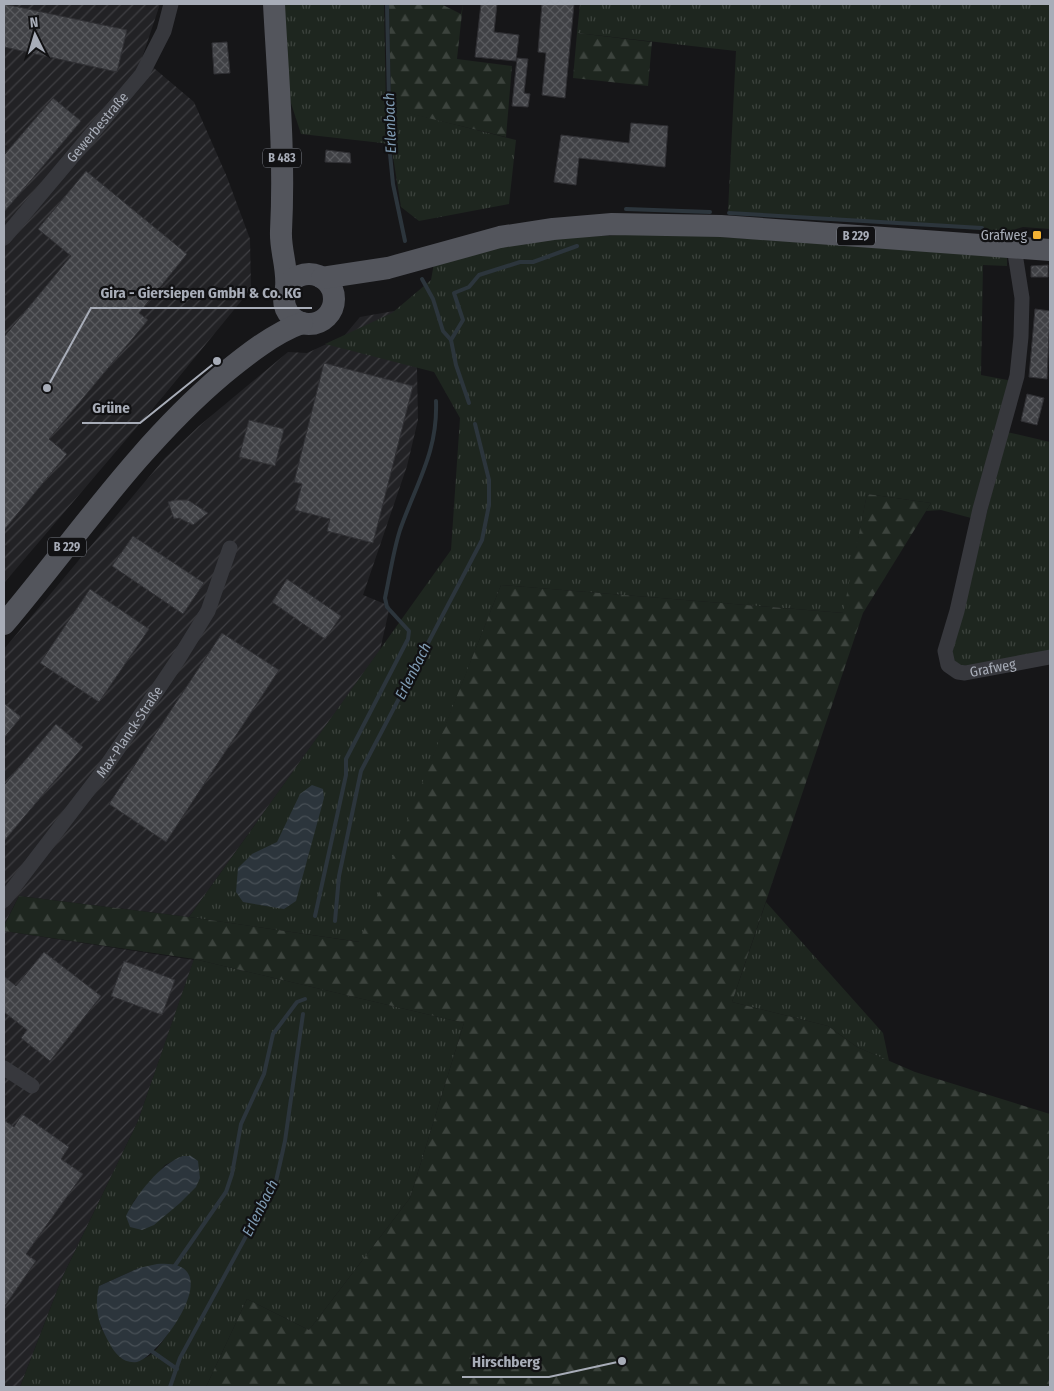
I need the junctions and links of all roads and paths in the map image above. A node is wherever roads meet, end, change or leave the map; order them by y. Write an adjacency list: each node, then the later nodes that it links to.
1 (171, 4): 4 (street, Gewerbestraße)
2 (274, 4): 3 (main road, B 483)
3 (283, 218): 8 (main road, B 483); 9 (main road, B 483)
4 (4, 238)
5 (1014, 247): 6 (main road, B 229); 7 (main road, B 229); 15 (street, Grafweg)
6 (1050, 250)
7 (388, 268): 8 (main road, B 229); 10 (main road, B 229)
8 (317, 276): 9 (main road); 10 (main road)
9 (285, 295): 11 (main road); 12 (main road, B 229)
10 (334, 303): 11 (main road)
11 (302, 323): 12 (main road, B 229)
12 (250, 352): 14 (main road, B 229)
13 (230, 548): 16 (street, Max-Planck-Straße)
14 (4, 624)
15 (1050, 657)
16 (4, 900)
17 (4, 1068): 18 (street)
18 (32, 1086)

